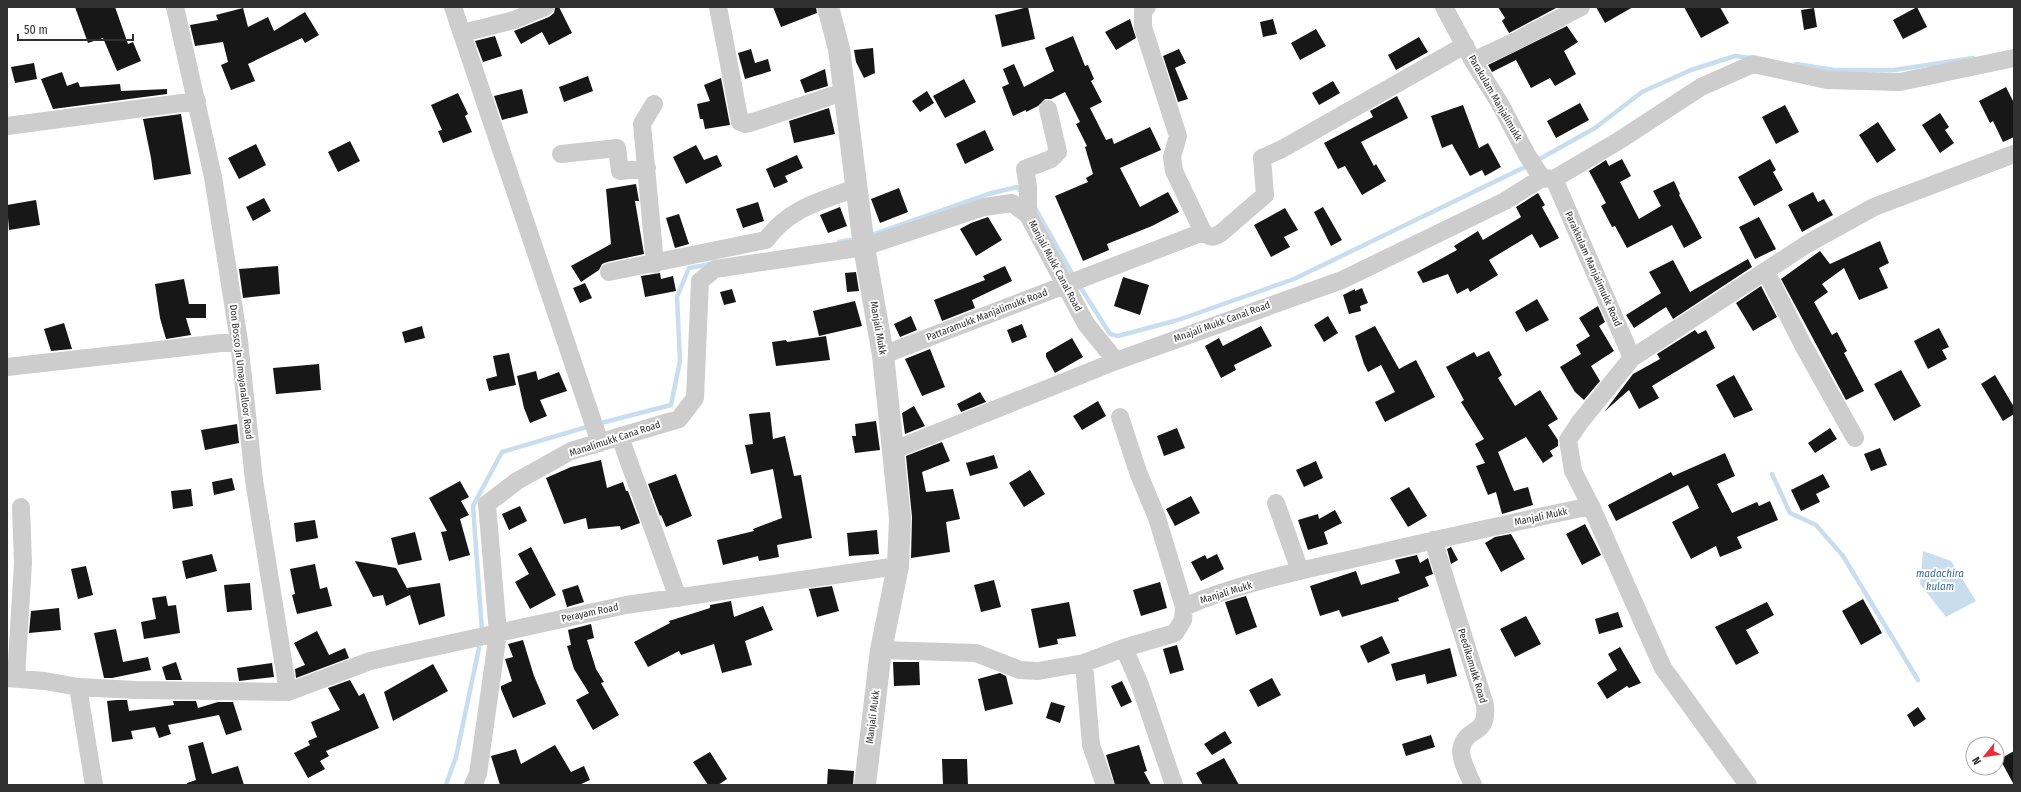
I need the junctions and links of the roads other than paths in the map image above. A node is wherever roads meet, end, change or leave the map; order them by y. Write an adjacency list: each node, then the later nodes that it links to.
1 (175, 7): 13 (street, Don Bosco Jn Umayanalloor Road)
2 (453, 7): 9 (street)
3 (545, 7): 9 (street)
4 (718, 7): 12 (street)
5 (828, 7): 12 (street, Manjali Mukk)
6 (1147, 7): 23 (street)
7 (1444, 7): 10 (street, Parakulam Manjalimukk)
8 (1581, 7): 10 (street)
9 (463, 33): 37 (street)
10 (1469, 53): 20 (street, Parakulam Manjalimukk); 23 (street)
11 (2014, 58): 20 (street, Mnajali Mukk Canal Road)
12 (843, 92): 21 (street, Manjali Mukk)
13 (197, 101): 16 (street); 29 (street, Don Bosco Jn Umayanalloor Road)
14 (654, 104): 19 (street)
15 (1048, 109): 22 (street)
16 (7, 126)
17 (561, 154): 19 (street)
18 (2014, 154): 27 (street)
19 (647, 168): 25 (street)
20 (1545, 176): 31 (street, Parakkulam Manjalimukk Road); 32 (street, Mnajali Mukk Canal Road)
21 (856, 188): 24 (street, Manjali Mukk); 25 (street)
22 (1028, 216): 24 (street, Manjali Mukk Canal Road); 28 (street, Manjali Mukk Canal Road)
23 (1203, 232): 28 (street, Pattaramukk Manjalimukk Road)
24 (864, 247): 30 (street, Manjali Mukk); 35 (street, Manalimukk Cana Road)
25 (655, 264): 26 (street)
26 (609, 272)
27 (1766, 272): 31 (street); 36 (street)
28 (1065, 286): 30 (street, Pattaramukk Manjalimukk Road); 32 (street, Manjali Mukk Canal Road)
29 (239, 341): 33 (street); 53 (street, Don Bosco Jn Umayanalloor Road)
30 (883, 355): 38 (street, Manjali Mukk)
31 (1632, 358): 40 (street)
32 (1116, 361): 38 (street, Mnajali Mukk Canal Road)
33 (7, 367)
34 (1120, 417): 46 (street)
35 (620, 437): 37 (street, Manalimukk Cana Road); 45 (street)
36 (1855, 438)
37 (600, 443): 47 (street, Manalimukk Cana Road)
38 (894, 450): 43 (street, Manjali Mukk)
39 (1276, 503): 44 (street)
40 (1591, 506): 42 (street, Manjali Mukk); 60 (street)
41 (21, 507): 51 (street)
42 (1433, 540): 44 (street, Manjali Mukk); 59 (street, Peedikamukk Road)
43 (898, 566): 45 (street, Perayam Road); 49 (street, Manjali Mukk)
44 (1300, 571): 46 (street, Manjali Mukk)
45 (678, 598): 47 (street, Perayam Road)
46 (1184, 607): 48 (street)
47 (498, 633): 53 (street, Perayam Road); 55 (street, Manalimukk Cana Road)
48 (1124, 648): 50 (street); 58 (street)
49 (881, 650): 50 (street); 56 (street, Manjali Mukk)
50 (1084, 663): 57 (street)
51 (11, 678): 52 (street)
52 (78, 687): 53 (street); 54 (street)
53 (288, 692)
54 (94, 785)
55 (473, 785)
56 (864, 785)
57 (1106, 785)
58 (1174, 785)
59 (1473, 785)
60 (1748, 785)

